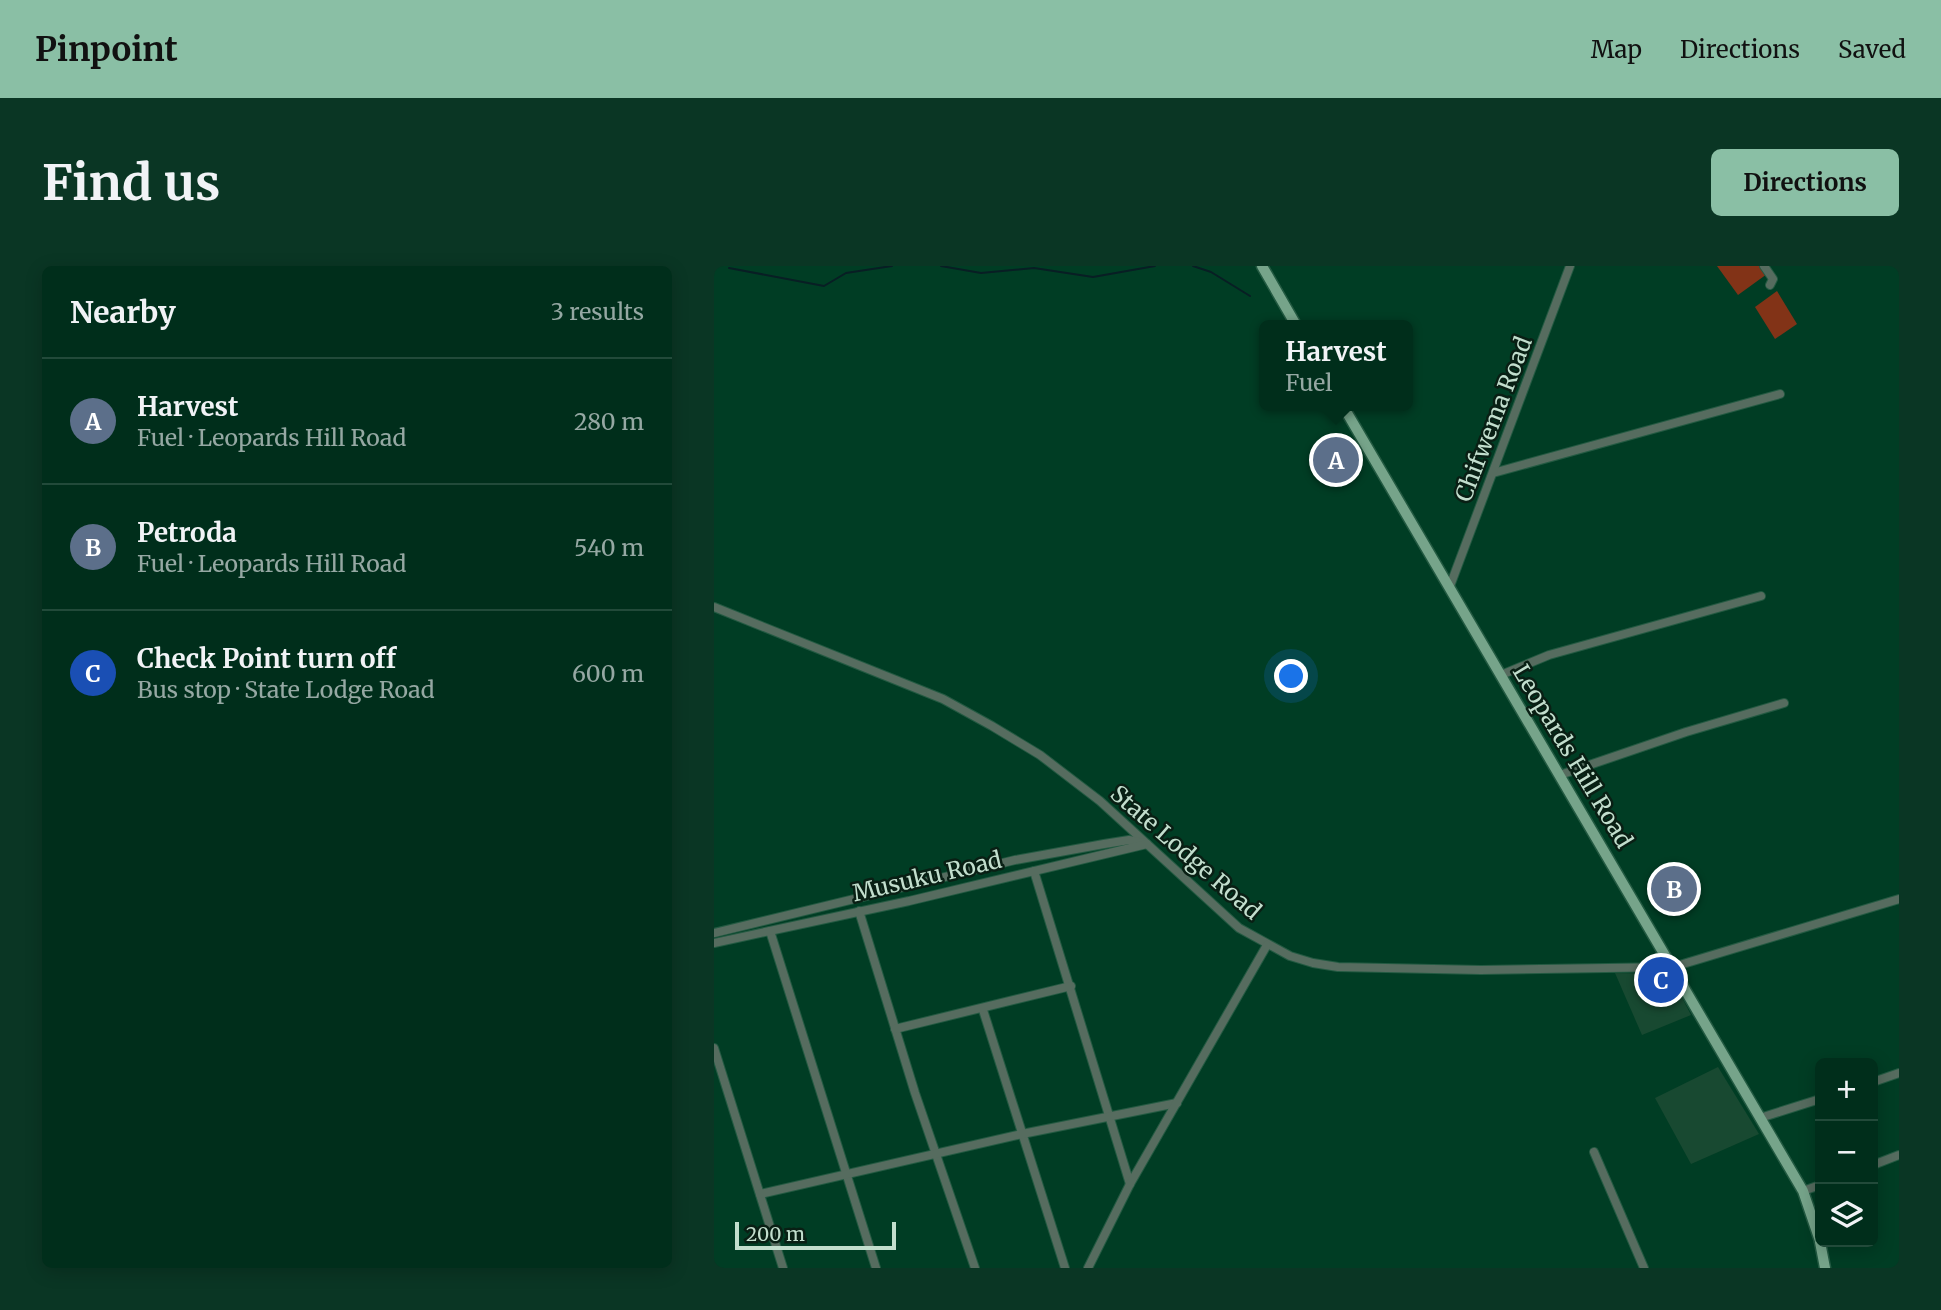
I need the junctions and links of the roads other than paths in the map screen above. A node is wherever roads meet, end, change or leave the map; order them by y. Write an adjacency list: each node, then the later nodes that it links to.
1 (1262, 266): 5 (main road)
2 (1570, 266): 8 (street, Chifwema Road)
3 (1765, 266): 4 (street)
4 (1770, 285)
5 (1293, 320)
6 (1780, 394): 8 (street)
7 (1346, 411): 9 (main road, Leopards Hill Road)
8 (1493, 473): 9 (street, Chifwema Road)
9 (1450, 586): 12 (main road, Leopards Hill Road)
10 (1761, 596): 12 (street)
11 (714, 607): 15 (street, State Lodge Road)
12 (1501, 675): 14 (main road, Leopards Hill Road)
13 (1784, 703): 14 (street)
14 (1560, 775): 23 (main road, Leopards Hill Road)
15 (1147, 844): 16 (street, Musuku Road); 20 (street); 22 (street, State Lodge Road)
16 (1034, 871): 18 (street, Musuku Road); 24 (street)
17 (1899, 899): 23 (street, State Lodge Road)
18 (859, 911): 19 (street, Musuku Road); 26 (street)
19 (770, 931): 21 (street, Musuku Road); 39 (street)
20 (714, 933)
21 (714, 943)
22 (1267, 945): 23 (street, State Lodge Road); 31 (street)
23 (1673, 967): 33 (main road, Leopards Hill Road)
24 (1071, 986): 25 (street); 32 (street)
25 (983, 1010): 26 (street); 34 (street)
26 (895, 1029): 36 (street)
27 (714, 1048): 43 (street)
28 (1899, 1073): 29 (street)
29 (1878, 1080)
30 (1815, 1100): 33 (street)
31 (1177, 1103): 32 (street); 40 (street)
32 (1110, 1115): 34 (street); 40 (street)
33 (1760, 1118): 42 (main road, Leopards Hill Road)
34 (1022, 1134): 36 (street); 49 (street)
35 (1594, 1152): 51 (street)
36 (936, 1154): 39 (street); 48 (street)
37 (1899, 1155): 38 (street)
38 (1878, 1163)
39 (845, 1175): 43 (street); 47 (street)
40 (1130, 1184): 50 (street)
41 (1815, 1187): 42 (street)
42 (1803, 1191): 44 (main road, Leopards Hill Road)
43 (760, 1194): 46 (street)
44 (1815, 1227)
45 (1821, 1247): 52 (main road, Leopards Hill Road)
46 (783, 1268)
47 (876, 1268)
48 (975, 1268)
49 (1065, 1268)
50 (1088, 1268)
51 (1644, 1268)
52 (1825, 1268)

